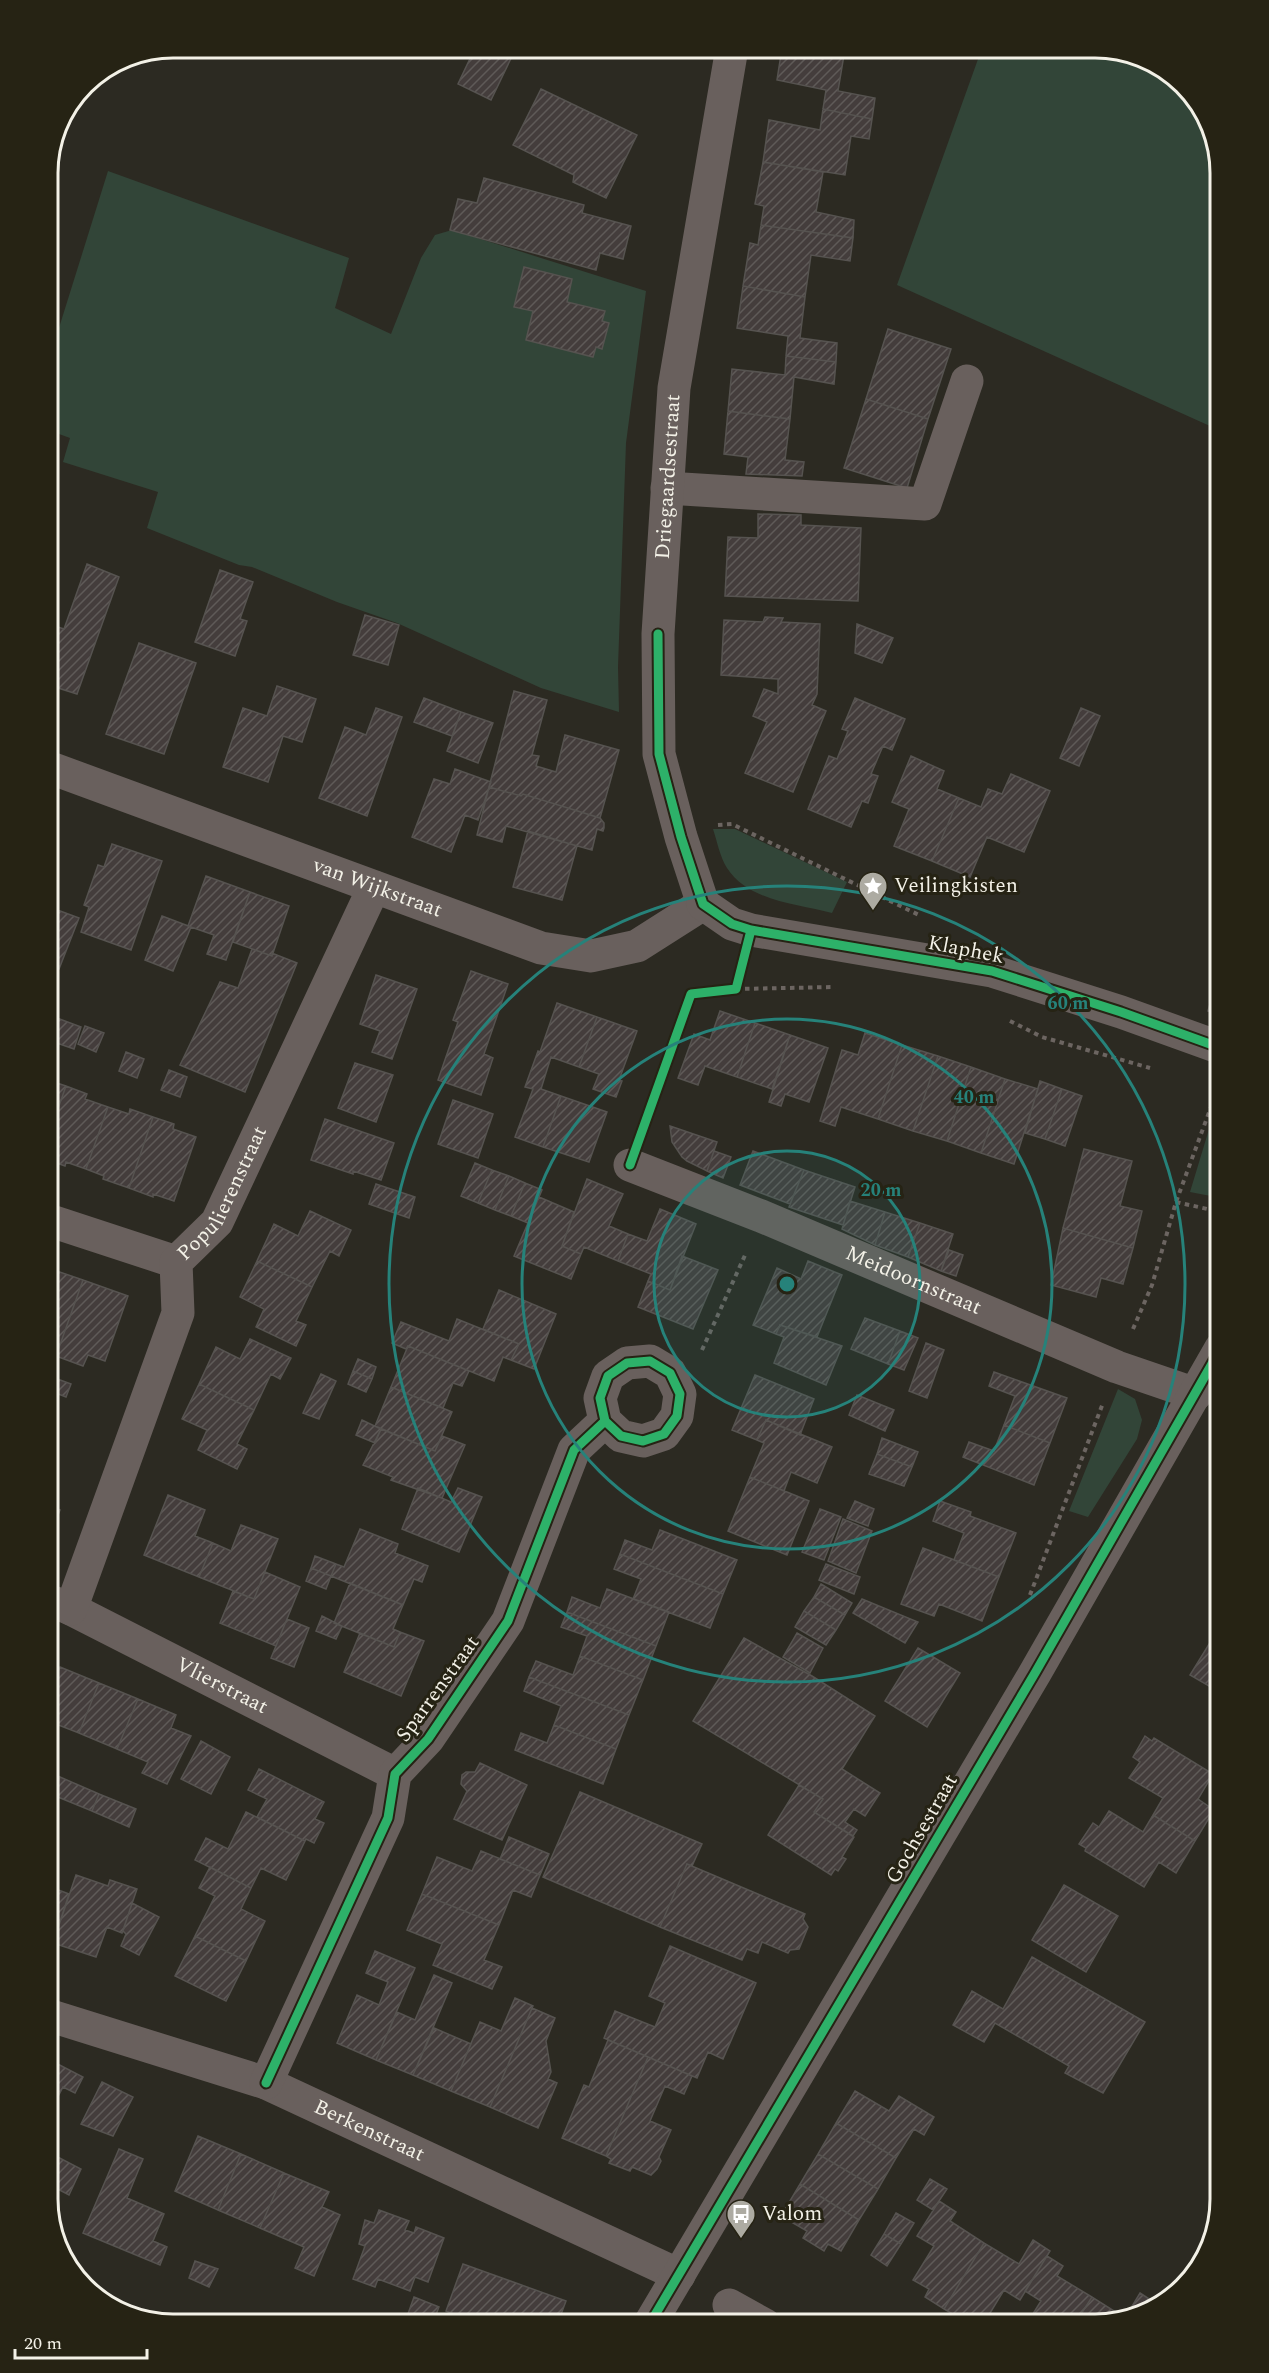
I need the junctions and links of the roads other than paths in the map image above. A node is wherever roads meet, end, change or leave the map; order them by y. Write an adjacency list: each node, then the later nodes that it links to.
1 (730, 59): 3 (street, Driegaardsestraat)
2 (967, 381): 3 (street)
3 (667, 488): 6 (street, Driegaardsestraat)
4 (59, 771): 5 (street, van Wijkstraat)
5 (374, 887): 6 (street, van Wijkstraat); 10 (street, Populierenstraat)
6 (702, 904): 7 (street, Klaphek)
7 (1210, 1044)
8 (630, 1165): 12 (street, Meidoornstraat)
9 (58, 1223): 10 (street)
10 (176, 1262): 14 (street, Populierenstraat)
11 (1210, 1368): 12 (street, Gochsestraat)
12 (1196, 1394): 18 (street, Gochsestraat)
13 (605, 1420): 13 (street); 15 (street, Sparrenstraat)
14 (59, 1604): 15 (street, Vlierstraat)
15 (395, 1774): 17 (street, Sparrenstraat)
16 (58, 2018): 17 (street, Berkenstraat)
17 (266, 2083): 18 (street, Berkenstraat)
18 (679, 2275): 20 (street, Gochsestraat)
19 (729, 2305): 21 (street)
20 (656, 2314)
21 (745, 2314)

